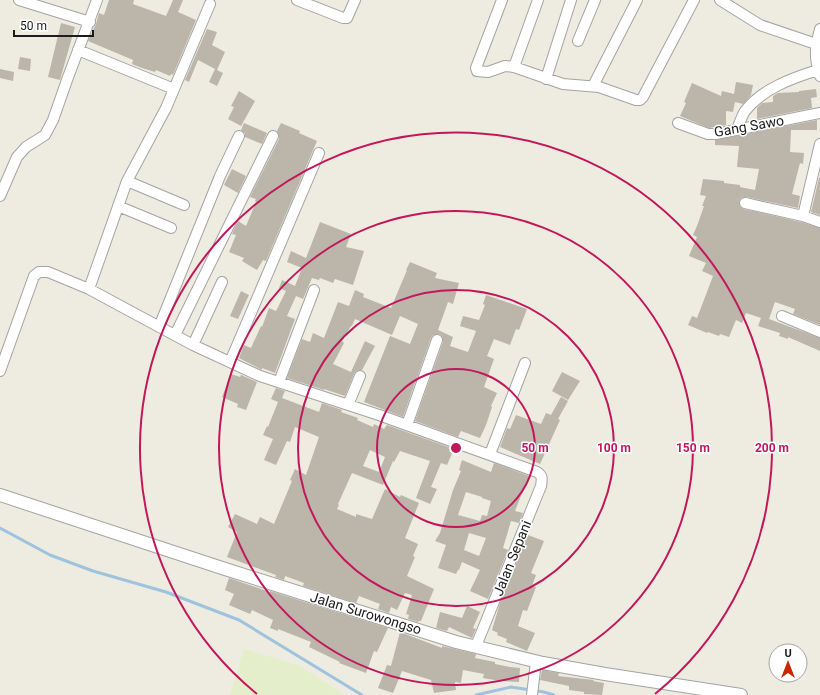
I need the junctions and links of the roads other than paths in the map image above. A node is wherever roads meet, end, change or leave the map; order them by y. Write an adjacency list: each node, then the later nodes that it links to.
1 (19, 0): 13 (street)
2 (97, 0): 13 (street)
3 (298, 0): 4 (street)
4 (355, 0)
5 (502, 0): 18 (street)
6 (538, 0): 18 (street)
7 (571, 0): 20 (street)
8 (595, 0): 15 (street)
9 (637, 0): 21 (street)
10 (694, 0): 21 (street)
11 (720, 0): 16 (street)
12 (210, 4): 22 (street)
13 (90, 22): 17 (street)
14 (820, 29): 16 (street)
15 (578, 41)
16 (816, 44): 19 (street)
17 (78, 50): 22 (street); 31 (street)
18 (514, 66): 20 (street)
19 (819, 73): 25 (street)
20 (546, 79): 21 (street)
21 (593, 86)
22 (174, 89): 30 (street)
23 (820, 112): 25 (street, Gang Sawo)
24 (678, 123): 25 (street, Gang Sawo)
25 (737, 128)
26 (239, 136): 42 (street)
27 (273, 136): 44 (street)
28 (820, 144): 35 (street)
29 (319, 153): 47 (street)
30 (127, 181): 33 (street); 34 (street)
31 (0, 196)
32 (744, 203): 35 (street)
33 (184, 205)
34 (118, 206): 37 (street); 39 (street)
35 (803, 216): 36 (street)
36 (820, 222)
37 (171, 228)
38 (222, 282): 46 (street)
39 (89, 289): 42 (street); 49 (street)
40 (314, 290): 51 (street)
41 (782, 316): 43 (street)
42 (159, 327): 44 (street)
43 (820, 332)
44 (175, 336): 46 (street)
45 (437, 340): 53 (street)
46 (193, 345): 47 (street)
47 (230, 362): 51 (street)
48 (525, 363): 54 (street)
49 (0, 371)
50 (360, 376): 52 (street)
51 (279, 382): 52 (street)
52 (348, 405): 53 (street)
53 (406, 425): 54 (street)
54 (490, 454): 56 (street, Jalan Sepani)
55 (0, 496): 56 (street, Jalan Surowongso)
56 (476, 646): 57 (street, Jalan Surowongso)
57 (536, 662): 58 (street); 59 (street, Jalan Surowongso)
58 (532, 694)
59 (741, 695)

